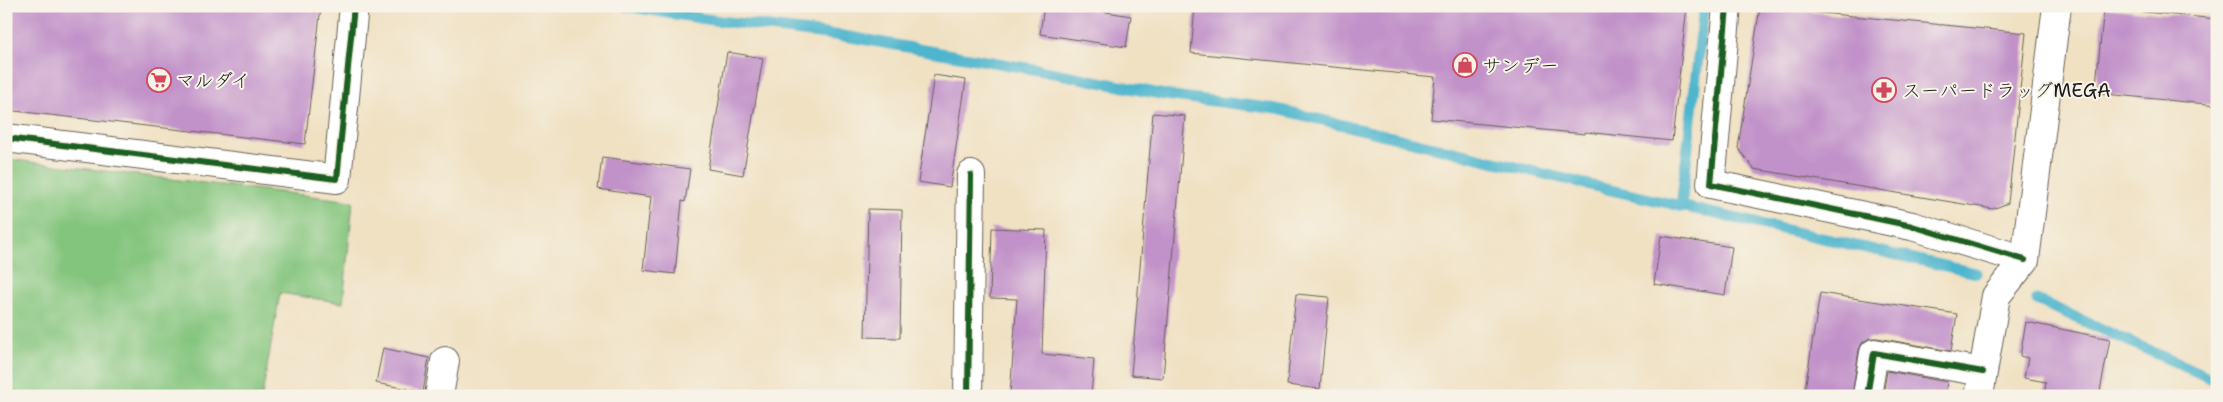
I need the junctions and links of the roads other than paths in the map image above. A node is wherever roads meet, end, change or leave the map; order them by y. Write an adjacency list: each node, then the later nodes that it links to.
1 (354, 6): 4 (street)
2 (1727, 6): 6 (street)
3 (2057, 6): 6 (street)
4 (6, 138)
5 (971, 175): 10 (street)
6 (2025, 260): 8 (street)
7 (445, 361): 9 (street)
8 (1981, 384): 11 (street)
9 (438, 396)
10 (968, 396)
11 (1867, 396)

